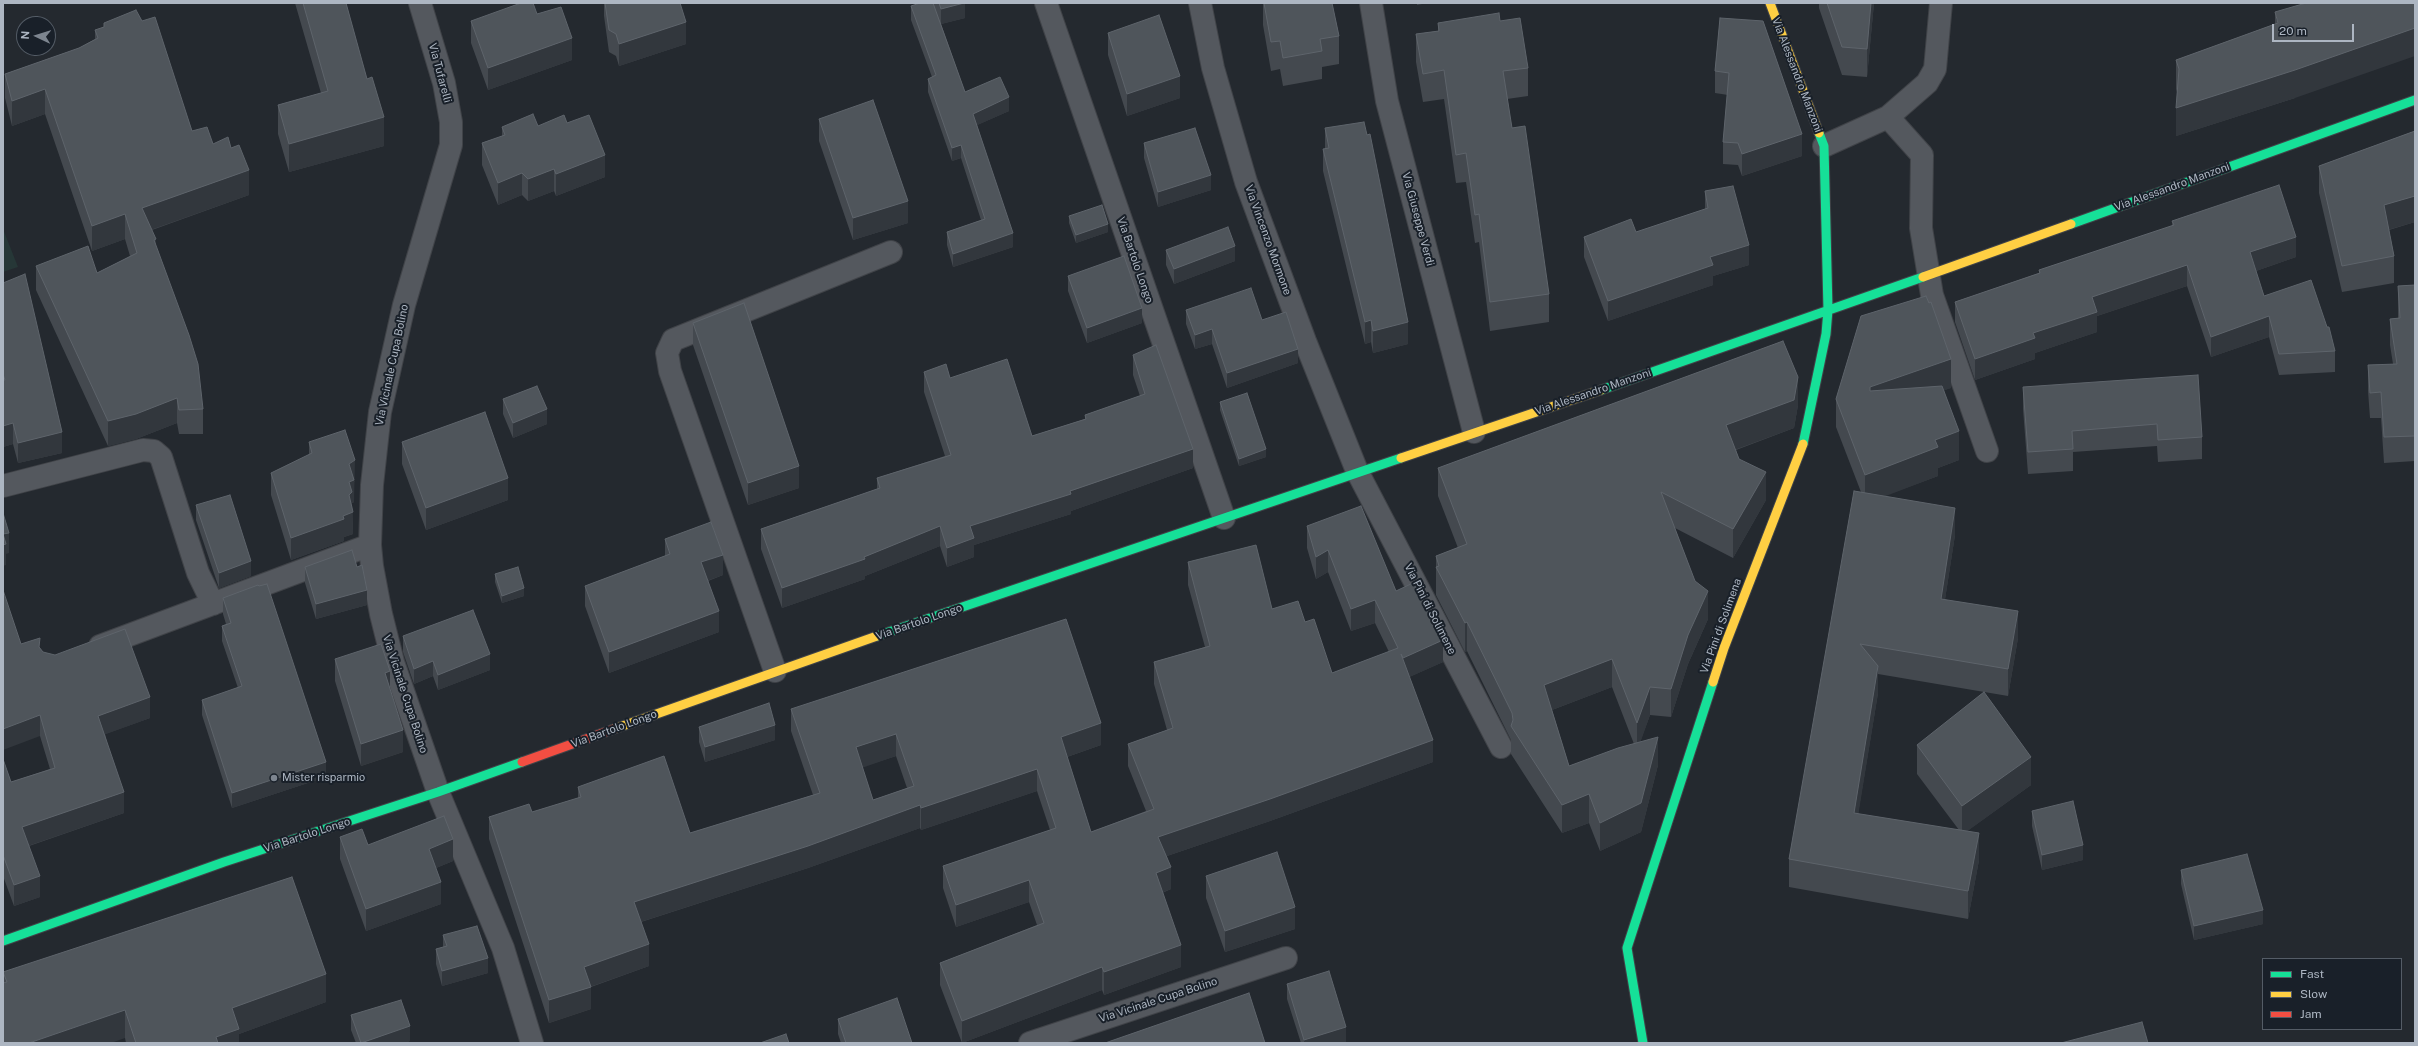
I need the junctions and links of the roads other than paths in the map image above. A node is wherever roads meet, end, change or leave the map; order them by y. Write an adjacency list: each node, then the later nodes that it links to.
1 (420, 3): 9 (street, Via Tufarelli)
2 (1046, 3): 18 (street, Via Bartolo Longo)
3 (1200, 3): 16 (street, Via Vincenzo Mormone)
4 (1371, 3): 14 (street, Via Giuseppe Verdi)
5 (1770, 3): 10 (street, Via Alessandro Manzoni)
6 (1941, 3): 8 (street, Via Alessandro Manzoni)
7 (2415, 100): 12 (street, Via Alessandro Manzoni)
8 (1888, 117): 10 (street, Via Alessandro Manzoni); 12 (street)
9 (451, 145): 19 (street, Via Vicinale Cupa Bolino)
10 (1824, 146): 13 (street, Via Alessandro Manzoni)
11 (891, 252): 22 (street)
12 (1929, 274): 13 (street, Via Alessandro Manzoni); 15 (street)
13 (1828, 310): 14 (street, Via Alessandro Manzoni); 29 (street, Via Pini di Solimena)
14 (1474, 432): 16 (street, Via Alessandro Manzoni)
15 (1987, 451)
16 (1357, 471): 18 (street, Via Bartolo Longo); 23 (street, Via Pini di Solimene)
17 (3, 486): 20 (street)
18 (1224, 518): 22 (street, Via Bartolo Longo)
19 (370, 546): 20 (street); 24 (street, Via Vicinale Cupa Bolino)
20 (213, 604): 21 (street)
21 (80, 653)
22 (775, 671): 24 (street, Via Bartolo Longo)
23 (1501, 747)
24 (438, 792): 25 (street, Via Bartolo Longo); 27 (street, Via Vicinale Cupa Bolino)
25 (3, 941)
26 (1286, 958): 28 (street, Via Vicinale Cupa Bolino)
27 (532, 1043)
28 (1030, 1043)
29 (1643, 1043)

